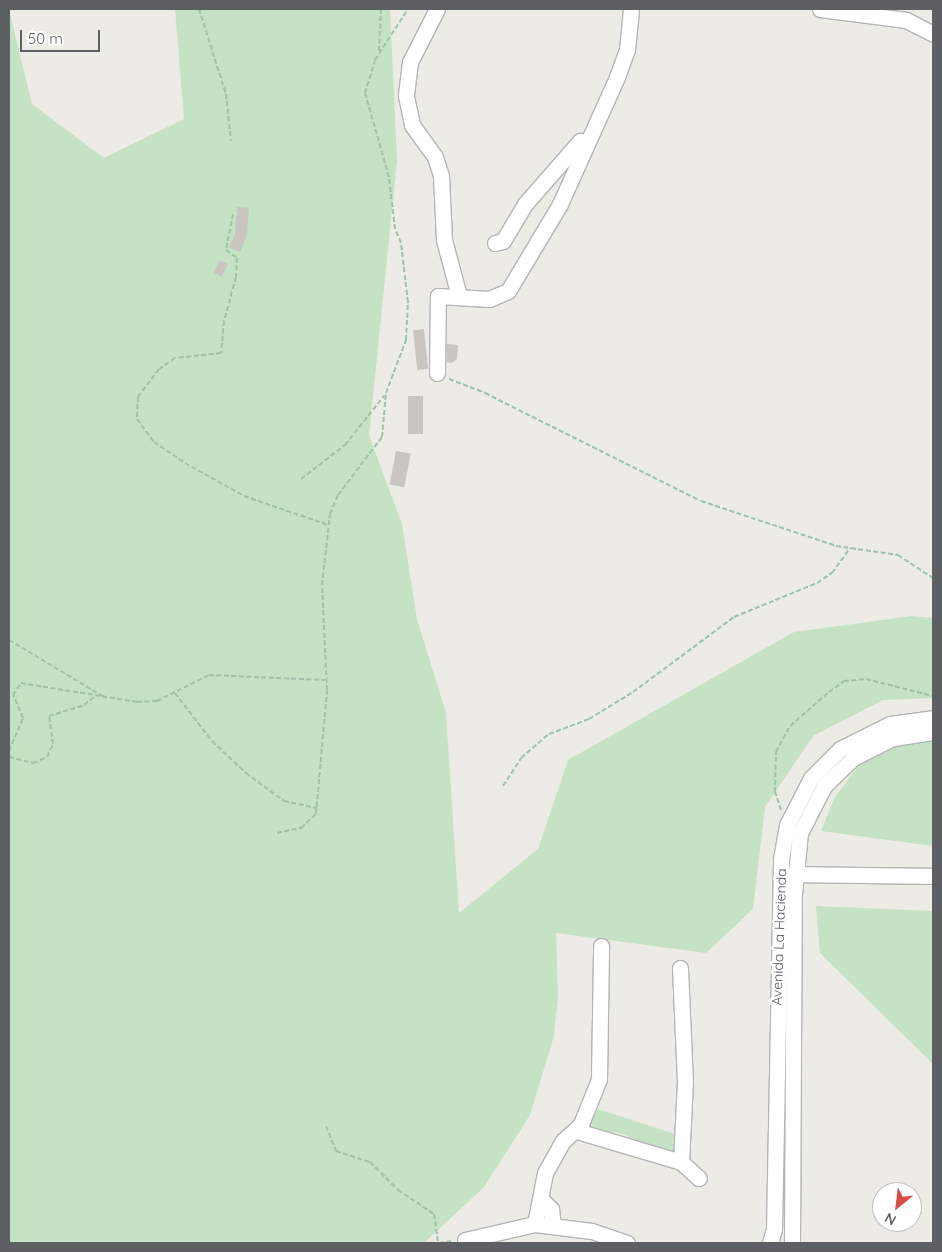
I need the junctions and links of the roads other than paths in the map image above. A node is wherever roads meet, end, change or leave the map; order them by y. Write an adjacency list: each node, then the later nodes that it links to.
1 (437, 9): 7 (street)
2 (631, 9): 5 (street)
3 (820, 9): 4 (street)
4 (933, 34)
5 (590, 134): 6 (street); 7 (street)
6 (494, 243)
7 (459, 296): 8 (street)
8 (437, 372)
9 (933, 718): 23 (street, Avenida La Hacienda)
10 (933, 732): 11 (street, Avenida La Hacienda)
11 (794, 874): 12 (street); 24 (street, Avenida La Hacienda)
12 (933, 876)
13 (601, 946): 15 (street)
14 (680, 968): 16 (street)
15 (577, 1131): 16 (street); 18 (street)
16 (681, 1162): 17 (street)
17 (699, 1178)
18 (542, 1200): 19 (street); 20 (street)
19 (535, 1224): 20 (street); 21 (street)
20 (553, 1226): 22 (street)
21 (465, 1240)
22 (627, 1243)
23 (770, 1243)
24 (792, 1243)

